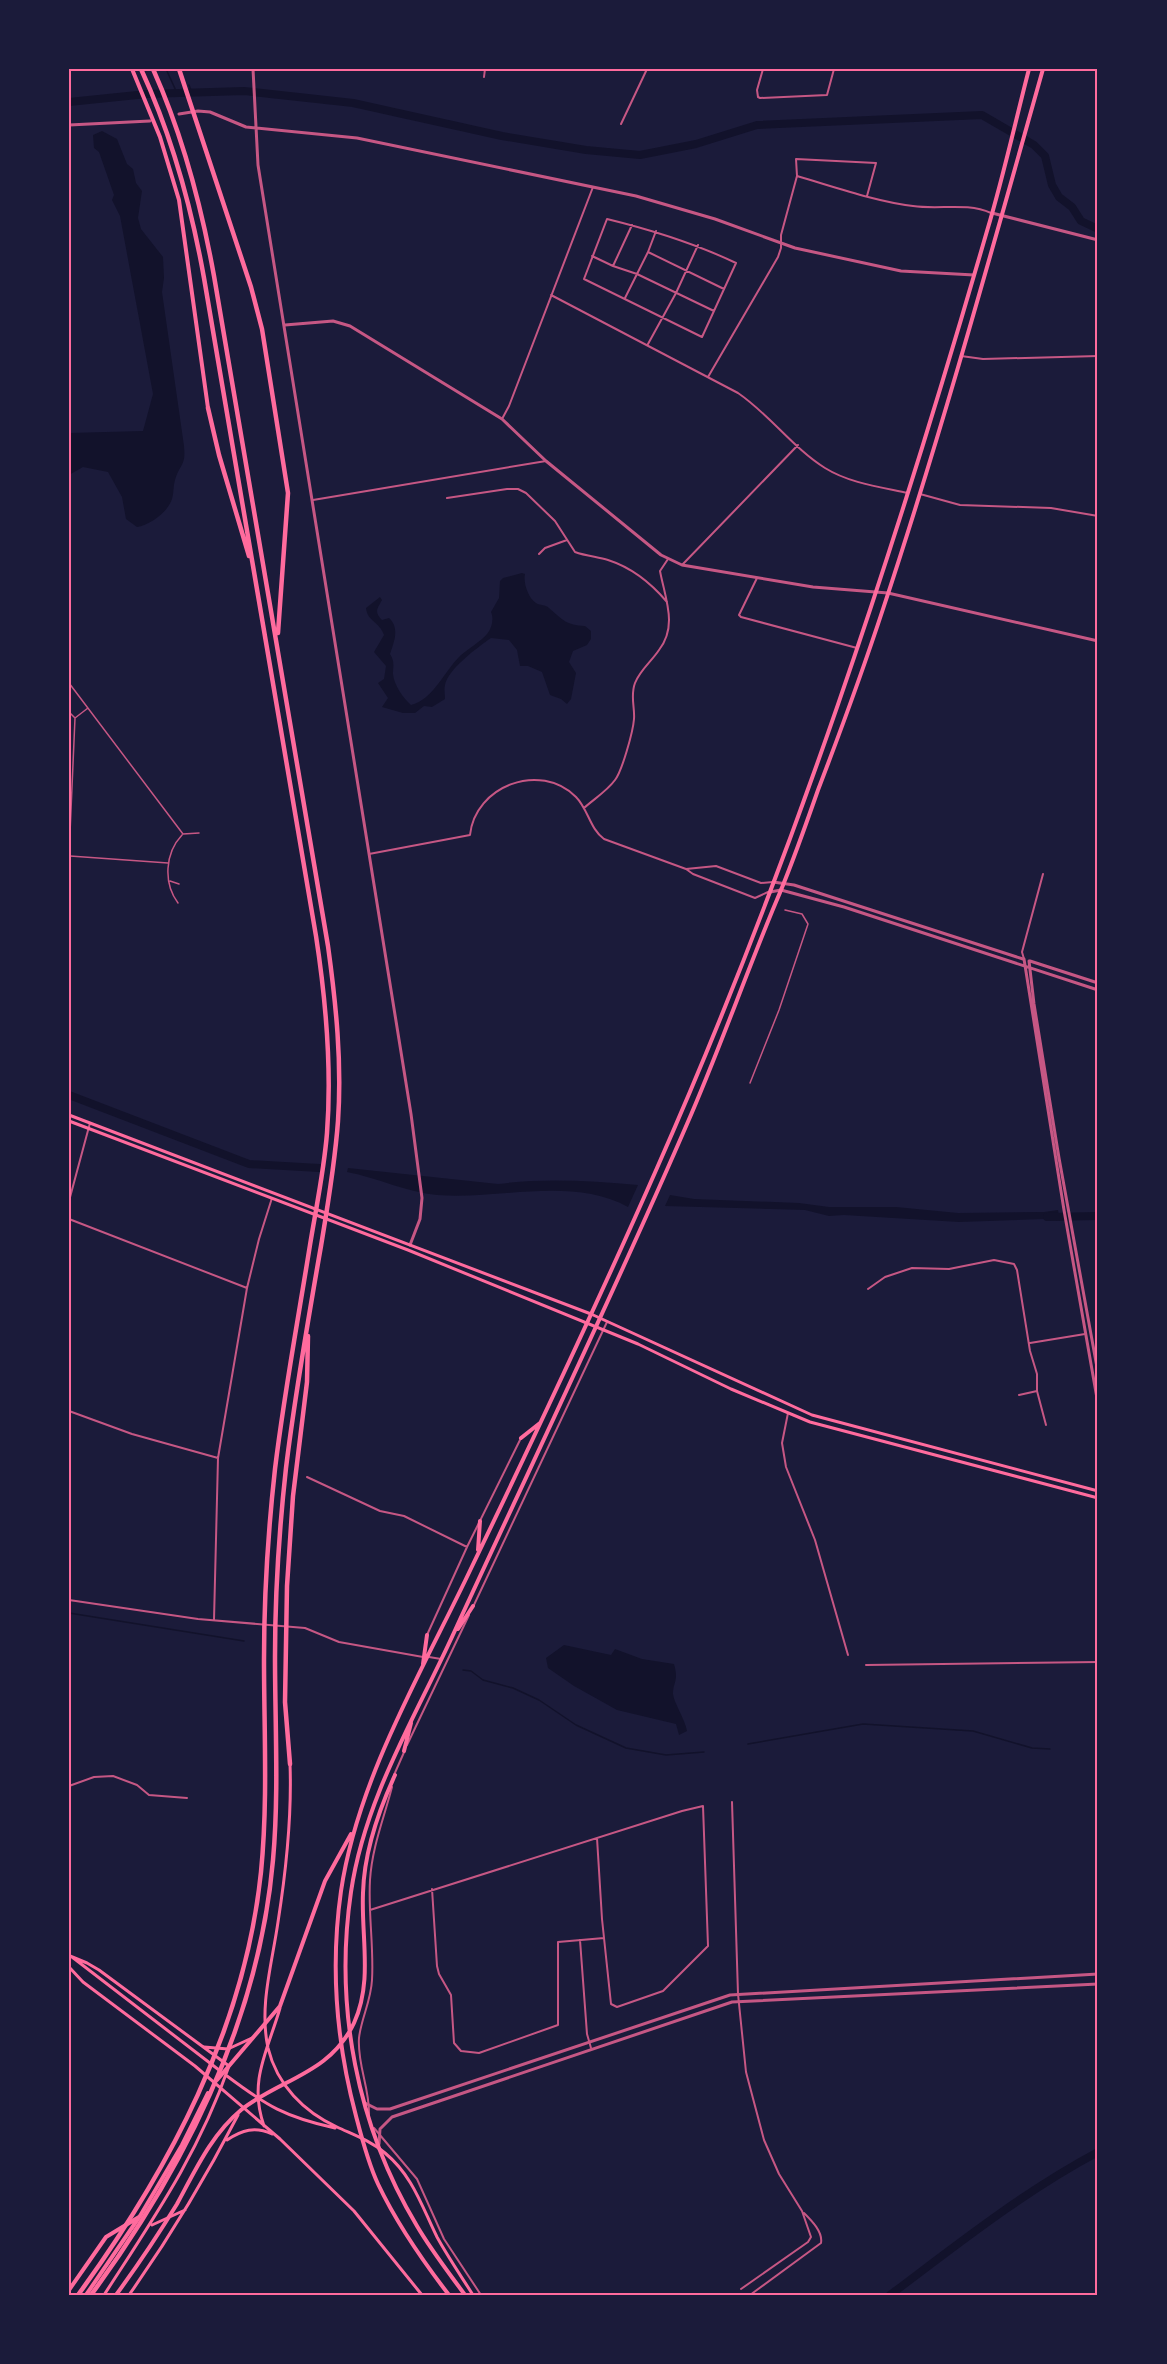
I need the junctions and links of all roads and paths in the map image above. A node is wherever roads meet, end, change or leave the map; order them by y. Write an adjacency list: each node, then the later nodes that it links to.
1 (132, 69): 45 (main road)
2 (141, 69): 61 (highway)
3 (153, 69): 65 (highway)
4 (179, 69): 65 (highway)
5 (253, 69): 17 (street)
6 (485, 69): 12 (street)
7 (647, 69): 15 (street)
8 (763, 69): 9 (street)
9 (834, 69)
10 (1029, 69): 21 (main road)
11 (1043, 69): 22 (main road)
12 (484, 77)
13 (179, 114): 17 (street)
14 (150, 121): 16 (street)
15 (621, 124)
16 (69, 125)
17 (255, 128): 19 (street); 40 (street)
18 (797, 176): 20 (street); 20 (street); 26 (street)
19 (593, 186): 26 (street); 36 (street)
20 (867, 196): 21 (street)
21 (992, 213): 22 (street); 33 (main road)
22 (1002, 217): 25 (street); 42 (main road)
23 (632, 225): 24 (street); 29 (street); 30 (street)
24 (656, 231): 27 (street); 28 (street)
25 (1098, 240)
26 (780, 244): 33 (street); 44 (street)
27 (698, 245): 31 (street); 34 (street)
28 (648, 252): 31 (street); 32 (street)
29 (592, 256): 30 (street); 37 (street)
30 (613, 266): 32 (street)
31 (687, 270): 34 (street); 35 (street)
32 (637, 274): 35 (street); 37 (street)
33 (974, 274): 49 (main road)
34 (724, 289): 38 (street)
35 (676, 293): 38 (street); 39 (street)
36 (550, 295): 41 (street); 46 (street)
37 (625, 298): 39 (street)
38 (714, 311): 39 (street)
39 (663, 317): 41 (street)
40 (285, 325): 46 (street); 52 (street)
41 (647, 345): 44 (street)
42 (961, 356): 43 (street); 50 (main road)
43 (1098, 356)
44 (708, 377): 47 (street)
45 (208, 408): 61 (highway)
46 (502, 419): 48 (street)
47 (798, 446): 49 (street); 57 (street)
48 (546, 461): 52 (street); 56 (street)
49 (908, 494): 59 (main road)
50 (920, 494): 53 (street); 60 (main road)
51 (447, 498): 54 (street)
52 (313, 500): 76 (street)
53 (1098, 516)
54 (567, 540): 55 (street); 62 (street)
55 (539, 554)
56 (668, 559): 57 (street); 62 (street)
57 (682, 565): 58 (street)
58 (757, 578): 59 (street); 64 (street)
59 (877, 593): 60 (street); 64 (main road)
60 (888, 593): 63 (street); 83 (main road)
61 (259, 600): 192 (highway)
62 (669, 605): 70 (street)
63 (1098, 641)
64 (856, 648): 82 (main road)
65 (280, 659): 109 (highway)
66 (69, 683): 67 (street)
67 (88, 708): 69 (street); 72 (street)
68 (69, 712): 69 (street)
69 (75, 718): 75 (street)
70 (584, 808): 76 (street); 79 (street)
71 (199, 833): 73 (street)
72 (183, 834): 73 (street); 78 (street)
73 (190, 834): 74 (street)
74 (198, 837)
75 (69, 838): 77 (street)
76 (369, 854): 105 (street)
77 (69, 856): 78 (street)
78 (168, 863): 81 (street)
79 (686, 869): 82 (street); 86 (street)
80 (1043, 874): 89 (street)
81 (170, 881): 84 (street); 87 (street)
82 (773, 882): 83 (street); 86 (main road)
83 (784, 883): 85 (main road); 89 (street)
84 (179, 884)
85 (781, 891): 86 (street); 91 (street); 110 (main road)
86 (768, 892): 108 (main road)
87 (178, 903)
88 (785, 910): 95 (street)
89 (1024, 959): 90 (street); 91 (street)
90 (1029, 961): 92 (street); 93 (street)
91 (1025, 966): 92 (street); 102 (street)
92 (1030, 967): 94 (street); 102 (street)
93 (1098, 983)
94 (1098, 990)
95 (750, 1083)
96 (69, 1115): 98 (main road)
97 (69, 1121): 99 (main road)
98 (90, 1123): 99 (street); 105 (main road)
99 (88, 1128): 100 (main road); 101 (street)
100 (272, 1198): 106 (street); 112 (main road)
101 (69, 1201)
102 (1066, 1210): 104 (street)
103 (69, 1219): 106 (street)
104 (1068, 1225): 115 (street); 117 (street)
105 (410, 1245): 108 (main road)
106 (247, 1288): 126 (street)
107 (868, 1289): 116 (street)
108 (591, 1314): 110 (main road); 112 (main road)
109 (309, 1315): 145 (highway); 194 (highway)
110 (599, 1318): 111 (main road); 113 (main road)
111 (607, 1322): 114 (street); 128 (main road)
112 (586, 1323): 113 (main road); 123 (main road)
113 (595, 1327): 114 (main road); 137 (main road)
114 (603, 1330): 122 (main road); 134 (street)
115 (1085, 1334): 116 (street); 120 (street)
116 (1030, 1343): 118 (street)
117 (1098, 1373)
118 (1037, 1391): 119 (street); 124 (street)
119 (1019, 1395)
120 (1098, 1404)
121 (69, 1411): 126 (street)
122 (788, 1413): 129 (main road); 138 (street)
123 (541, 1423): 125 (main road); 132 (main road)
124 (1046, 1425)
125 (522, 1437): 130 (street)
126 (218, 1458): 135 (street)
127 (307, 1477): 131 (street)
128 (1098, 1491)
129 (1098, 1498)
130 (480, 1521): 131 (street); 132 (main road)
131 (467, 1547): 136 (street)
132 (478, 1554): 139 (main road)
133 (69, 1600): 135 (street)
134 (473, 1606): 137 (main road); 144 (street)
135 (214, 1620): 139 (street)
136 (427, 1635): 139 (main road)
137 (451, 1639): 140 (main road)
138 (848, 1655)
139 (426, 1657): 140 (street); 150 (main road)
140 (441, 1659): 143 (main road)
141 (1098, 1662): 142 (street)
142 (866, 1665)
143 (412, 1717): 144 (main road); 176 (main road)
144 (404, 1751): 146 (street)
145 (290, 1764): 181 (main road)
146 (394, 1775): 153 (street); 196 (main road)
147 (69, 1786): 148 (street)
148 (187, 1798)
149 (732, 1802): 161 (street)
150 (354, 1830): 164 (main road); 199 (main road)
151 (597, 1838): 152 (street); 154 (street); 154 (street)
152 (432, 1889): 153 (street); 155 (street)
153 (370, 1910): 178 (street)
154 (604, 1938): 155 (street)
155 (580, 1940): 166 (street)
156 (70, 1956): 167 (main road); 181 (main road)
157 (69, 1967): 172 (main road)
158 (1098, 1974): 160 (street)
159 (1098, 1984): 162 (street)
160 (874, 1986): 161 (street); 162 (street)
161 (738, 1994): 163 (street); 166 (street)
162 (875, 1994): 163 (street)
163 (739, 2001): 168 (street); 187 (street)
164 (280, 2006): 165 (main road); 180 (main road)
165 (254, 2037): 167 (main road); 171 (main road)
166 (589, 2042): 168 (street); 169 (street)
167 (200, 2045): 171 (main road)
168 (591, 2048): 170 (street)
169 (553, 2054): 170 (street); 173 (street)
170 (556, 2061): 175 (street)
171 (229, 2066): 172 (main road); 174 (main road)
172 (214, 2083): 174 (main road); 188 (main road)
173 (450, 2089): 175 (street); 178 (street)
174 (221, 2090): 177 (main road); 189 (main road)
175 (453, 2096): 182 (street)
176 (364, 2102): 178 (street); 179 (main road)
177 (241, 2107): 180 (main road); 184 (main road)
178 (369, 2107): 179 (street)
179 (369, 2120): 182 (street); 185 (main road)
180 (264, 2126): 183 (main road)
181 (346, 2131): 201 (main road)
182 (379, 2135): 185 (street); 202 (street)
183 (276, 2136): 184 (main road); 198 (main road)
184 (226, 2141): 186 (main road)
185 (380, 2149): 200 (main road)
186 (187, 2209): 189 (main road); 197 (main road)
187 (802, 2211): 190 (street); 203 (street)
188 (140, 2217): 191 (main road); 193 (main road)
189 (151, 2225): 195 (main road)
190 (741, 2289)
191 (69, 2290)
192 (78, 2295)
193 (86, 2295)
194 (91, 2295)
195 (104, 2295)
196 (116, 2295)
197 (129, 2295)
198 (422, 2295)
199 (449, 2295)
200 (465, 2295)
201 (473, 2295)
202 (482, 2295)
203 (750, 2295)

